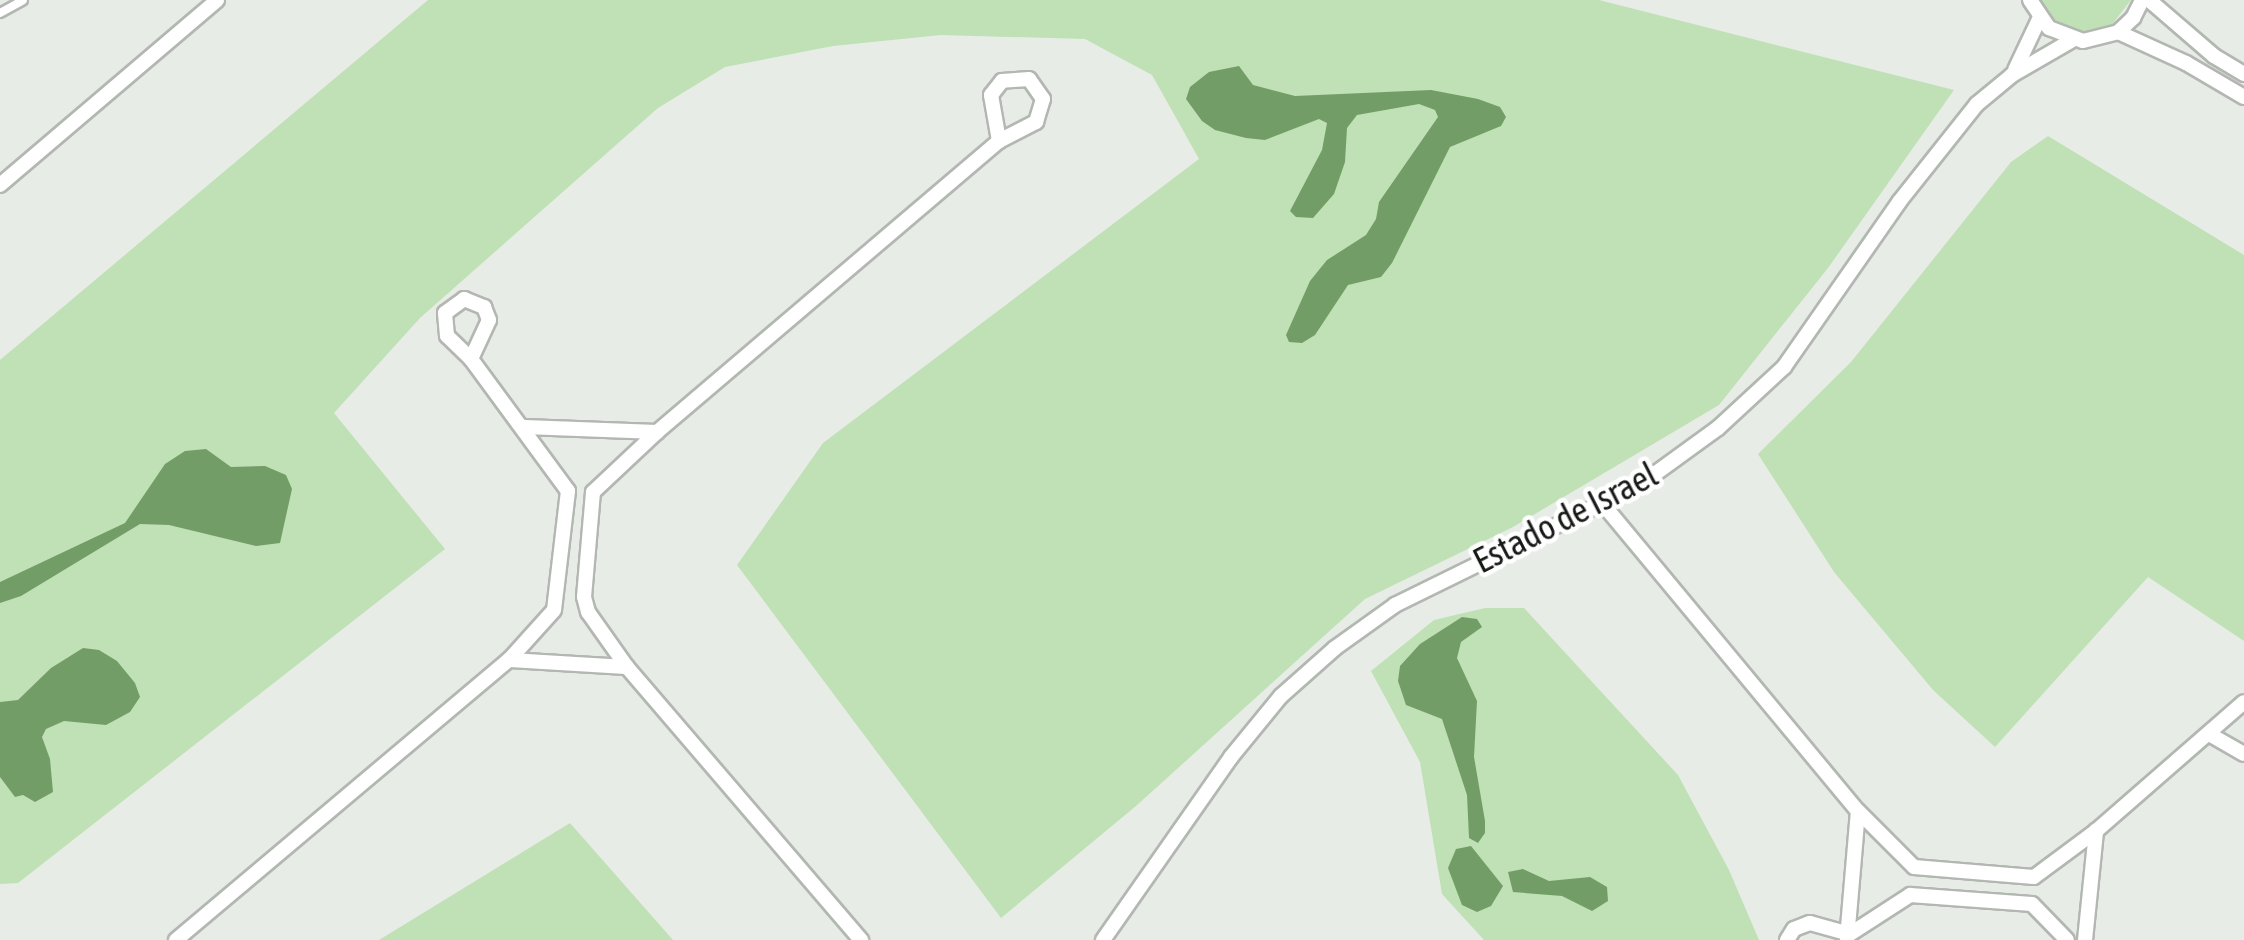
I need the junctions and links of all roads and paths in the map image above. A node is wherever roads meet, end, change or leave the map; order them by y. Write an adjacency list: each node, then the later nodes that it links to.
1 (23, 0): 5 (lane)
2 (218, 0): 13 (street)
3 (2030, 0): 6 (street)
4 (2146, 0): 7 (street); 10 (street)
5 (0, 14)
6 (2040, 17): 8 (street); 9 (street, Estado de Israel)
7 (2118, 32): 8 (street); 11 (street)
8 (2074, 39): 9 (street, Estado de Israel)
9 (2012, 74): 19 (street, Estado de Israel)
10 (2244, 74)
11 (2244, 97)
12 (999, 141): 12 (street); 16 (street)
13 (0, 185)
14 (471, 359): 15 (street)
15 (524, 428): 16 (street); 17 (street)
16 (657, 432): 18 (street)
17 (568, 491): 18 (street); 20 (street)
18 (593, 492): 21 (street)
19 (1602, 504): 27 (street); 36 (street, Estado de Israel)
20 (559, 596): 21 (street); 22 (street)
21 (584, 597): 23 (street)
22 (509, 660): 23 (street); 34 (street)
23 (627, 667): 35 (street)
24 (2244, 702): 25 (street)
25 (2208, 734): 26 (street); 28 (street)
26 (2244, 754)
27 (1858, 811): 29 (street); 33 (street)
28 (2096, 831): 30 (street); 39 (street)
29 (1914, 868): 30 (street); 31 (street)
30 (2034, 877): 32 (street)
31 (1910, 895): 32 (street); 33 (street)
32 (2032, 904): 38 (street)
33 (1848, 937): 37 (street)
34 (176, 940)
35 (860, 940)
36 (1103, 940)
37 (1786, 940)
38 (2067, 940)
39 (2084, 940)

